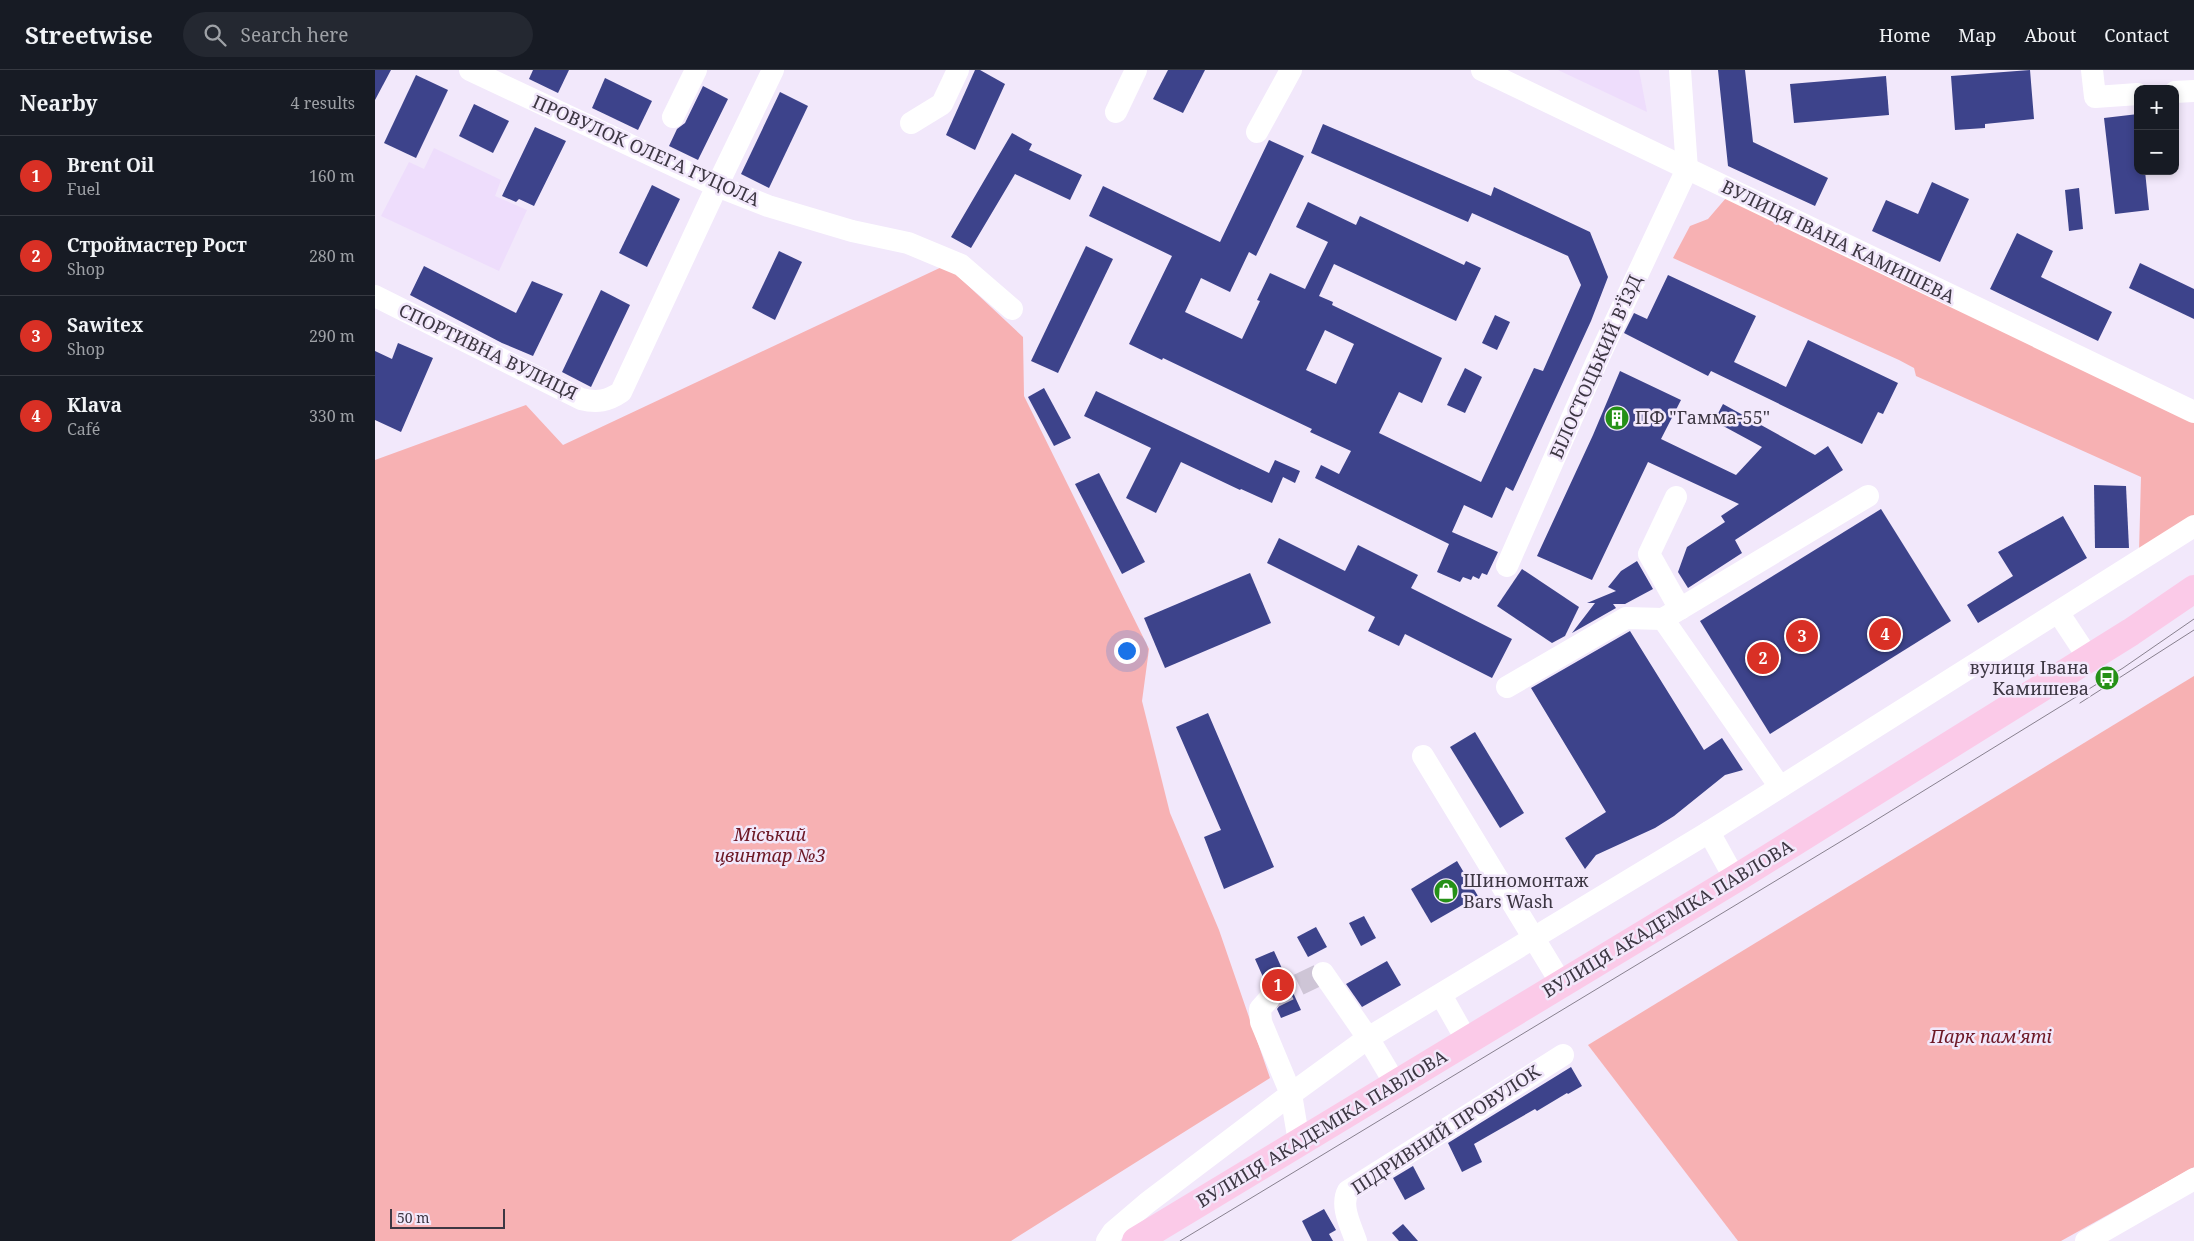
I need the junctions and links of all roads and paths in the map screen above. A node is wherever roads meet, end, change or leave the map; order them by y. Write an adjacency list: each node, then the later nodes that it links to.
1 (470, 70): 10 (street, ПРОВУЛОК ОЛЕГА ГУЦОЛА)
2 (696, 70): 15 (street)
3 (773, 70): 19 (street)
4 (958, 70): 16 (street)
5 (1136, 70): 14 (street)
6 (1291, 70): 17 (street)
7 (1482, 70): 18 (street, ВУЛИЦЯ ІВАНА КАМИШЕВА)
8 (1681, 70): 18 (street)
9 (2092, 70): 13 (street)
10 (499, 77): 19 (street, ПРОВУЛОК ОЛЕГА ГУЦОЛА)
11 (2194, 91): 12 (street)
12 (2179, 92)
13 (2134, 94)
14 (1116, 112)
15 (673, 118)
16 (911, 123)
17 (1257, 132)
18 (1687, 169): 22 (street, ВУЛИЦЯ ІВАНА КАМИШЕВА); 26 (street, БІЛОСТОЦЬКИЙ В’ЇЗД)
19 (717, 186): 20 (street, СПОРТИВНА ВУЛИЦЯ); 21 (street, ПРОВУЛОК ОЛЕГА ГУЦОЛА)
20 (375, 296)
21 (1012, 309)
22 (2194, 412)
23 (1868, 496): 29 (street)
24 (1676, 497): 29 (street)
25 (2194, 526): 28 (street)
26 (1507, 566)
27 (2194, 589): 30 (main road, ВУЛИЦЯ АКАДЕМІКА ПАВЛОВА)
28 (2057, 612): 30 (street); 33 (street)
29 (1671, 614): 31 (street); 33 (street)
30 (2089, 659): 35 (main road, ВУЛИЦЯ АКАДЕМІКА ПАВЛОВА)
31 (1507, 687)
32 (1423, 756): 36 (street)
33 (1780, 787): 34 (street)
34 (1709, 832): 35 (street); 36 (street)
35 (1735, 879): 38 (main road, ВУЛИЦЯ АКАДЕМІКА ПАВЛОВА)
36 (1533, 938): 38 (street); 39 (street)
37 (1323, 973): 41 (street)
38 (1561, 983): 42 (main road, ВУЛИЦЯ АКАДЕМІКА ПАВЛОВА)
39 (1441, 995): 41 (street); 42 (street)
40 (1269, 998): 45 (street)
41 (1368, 1038): 44 (street); 45 (street)
42 (1467, 1041): 44 (main road, ВУЛИЦЯ АКАДЕМІКА ПАВЛОВА)
43 (1563, 1055): 50 (street, ПІДРИВНИЙ ПРОВУЛОК)
44 (1396, 1085): 46 (main road, ВУЛИЦЯ АКАДЕМІКА ПАВЛОВА)
45 (1291, 1094): 46 (street); 48 (street)
46 (1299, 1142): 49 (main road, ВУЛИЦЯ АКАДЕМІКА ПАВЛОВА)
47 (2194, 1179): 51 (street)
48 (1107, 1241)
49 (1137, 1241)
50 (1356, 1241)
51 (2086, 1241)

